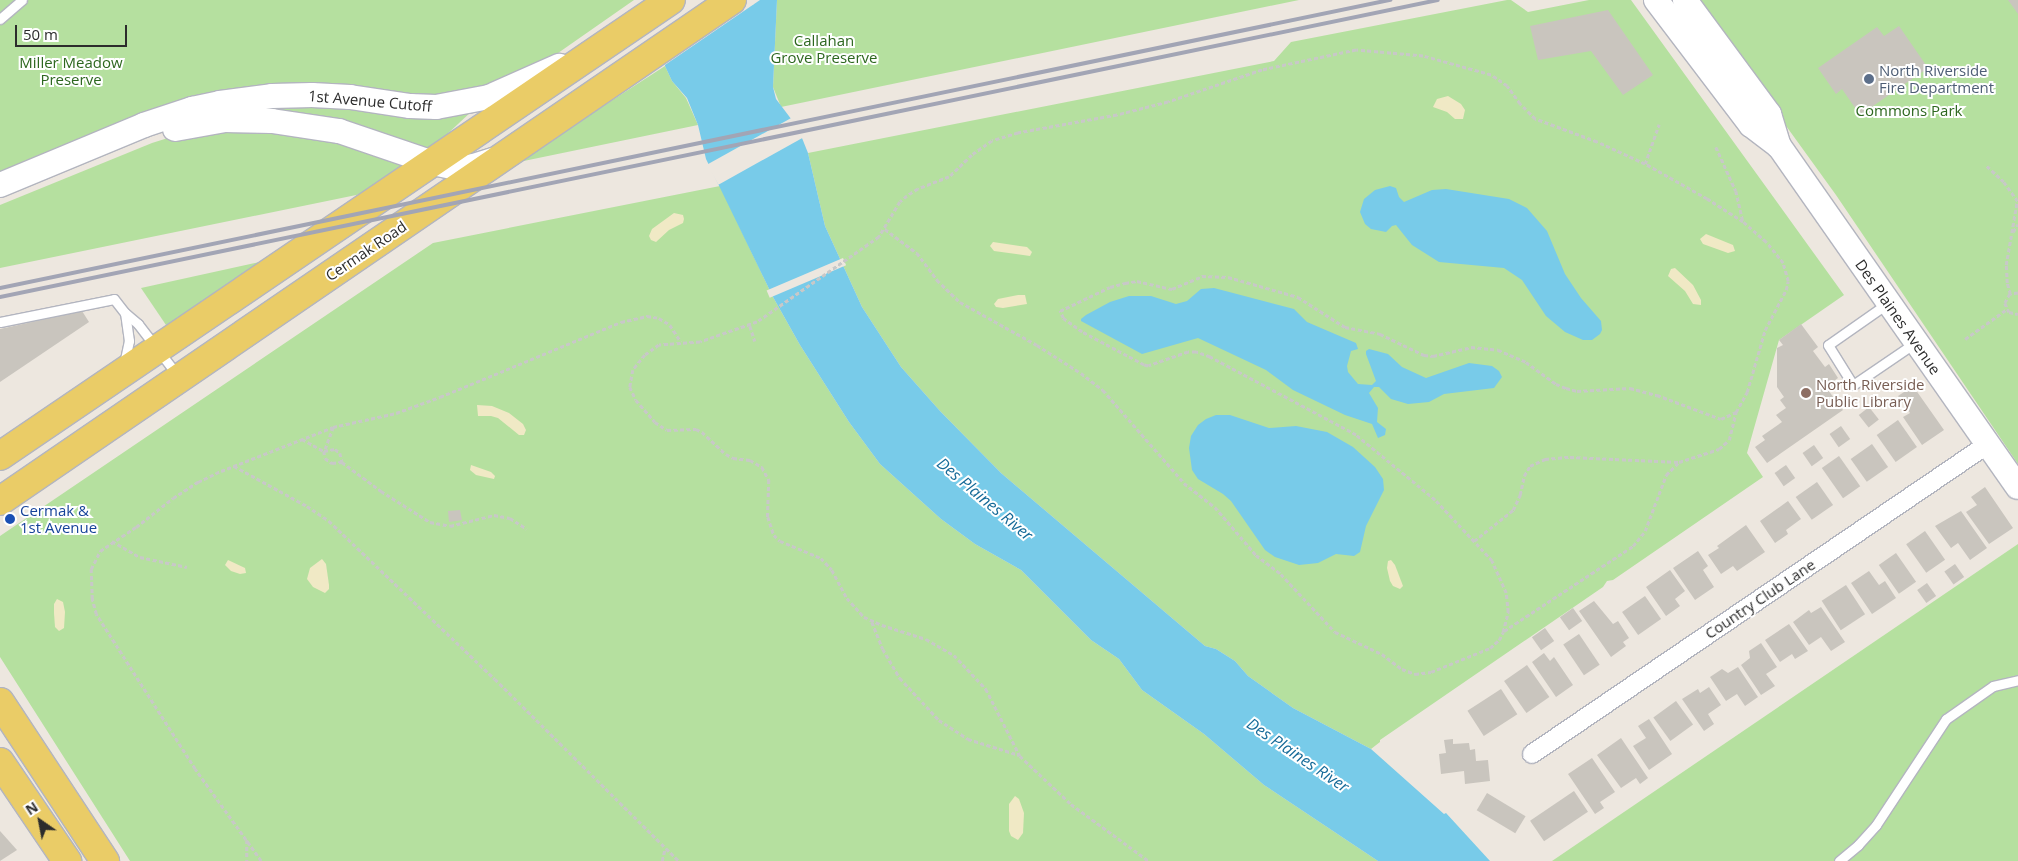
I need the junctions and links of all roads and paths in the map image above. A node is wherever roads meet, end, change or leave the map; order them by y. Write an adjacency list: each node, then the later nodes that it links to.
1 (22, 0): 6 (lane)
2 (671, 0): 7 (main road)
3 (732, 0): 11 (main road, Cermak Road)
4 (1656, 0): 9 (main road, Des Plaines Avenue)
5 (1685, 0): 9 (main road, Des Plaines Avenue)
6 (0, 19)
7 (595, 51): 12 (main road); 15 (main road, 1st Avenue Cutoff)
8 (1659, 124): 13 (path)
9 (1779, 146): 24 (main road, Des Plaines Avenue)
10 (1716, 147): 18 (path)
11 (506, 156): 12 (main road, 1st Avenue Cutoff); 36 (main road, Cermak Road)
12 (433, 163): 16 (main road, 1st Avenue Cutoff); 34 (main road)
13 (1645, 164): 18 (path); 20 (path)
14 (1987, 166): 17 (path)
15 (0, 186)
16 (0, 200)
17 (2018, 201): 21 (path)
18 (1743, 222): 37 (path)
19 (2018, 224): 21 (path)
20 (885, 230): 29 (path); 53 (path)
21 (2012, 233): 23 (path)
22 (2018, 293): 23 (path)
23 (2010, 294): 25 (path)
24 (1888, 302): 33 (main road, Des Plaines Avenue); 33 (lane)
25 (2007, 309): 27 (path); 30 (path)
26 (125, 313): 28 (lane); 34 (lane); 35 (lane)
27 (2018, 314)
28 (0, 322)
29 (749, 326): 31 (path); 32 (path)
30 (1965, 339)
31 (755, 341)
32 (681, 342): 38 (path); 52 (path)
33 (1916, 342): 41 (main road, Des Plaines Avenue)
34 (157, 350): 35 (main road); 36 (lane)
35 (122, 374): 40 (main road)
36 (179, 378): 47 (main road, Cermak Road)
37 (1736, 412): 44 (path); 50 (path)
38 (333, 428): 39 (path); 42 (path)
39 (302, 439): 42 (path); 45 (path)
40 (12, 444)
41 (1988, 444): 46 (main road, Des Plaines Avenue); 56 (street, Country Club Lane)
42 (324, 450): 43 (path); 43 (path)
43 (342, 462): 48 (path)
44 (1679, 462): 50 (path); 53 (path)
45 (234, 466): 49 (path); 60 (path)
46 (2018, 487)
47 (0, 501)
48 (527, 529)
49 (112, 541): 51 (path); 59 (path)
50 (1474, 542): 53 (path)
51 (187, 567)
52 (872, 622): 57 (path); 57 (path)
53 (1503, 632)
54 (2018, 680): 68 (lane)
55 (0, 702): 62 (main road)
56 (1532, 754)
57 (1020, 756): 67 (path)
58 (0, 762): 61 (main road)
59 (246, 839): 63 (path); 64 (path)
60 (665, 848): 65 (path); 66 (path)
61 (67, 861)
62 (105, 861)
63 (247, 861)
64 (261, 861)
65 (662, 861)
66 (679, 861)
67 (1149, 861)
68 (1839, 861)

